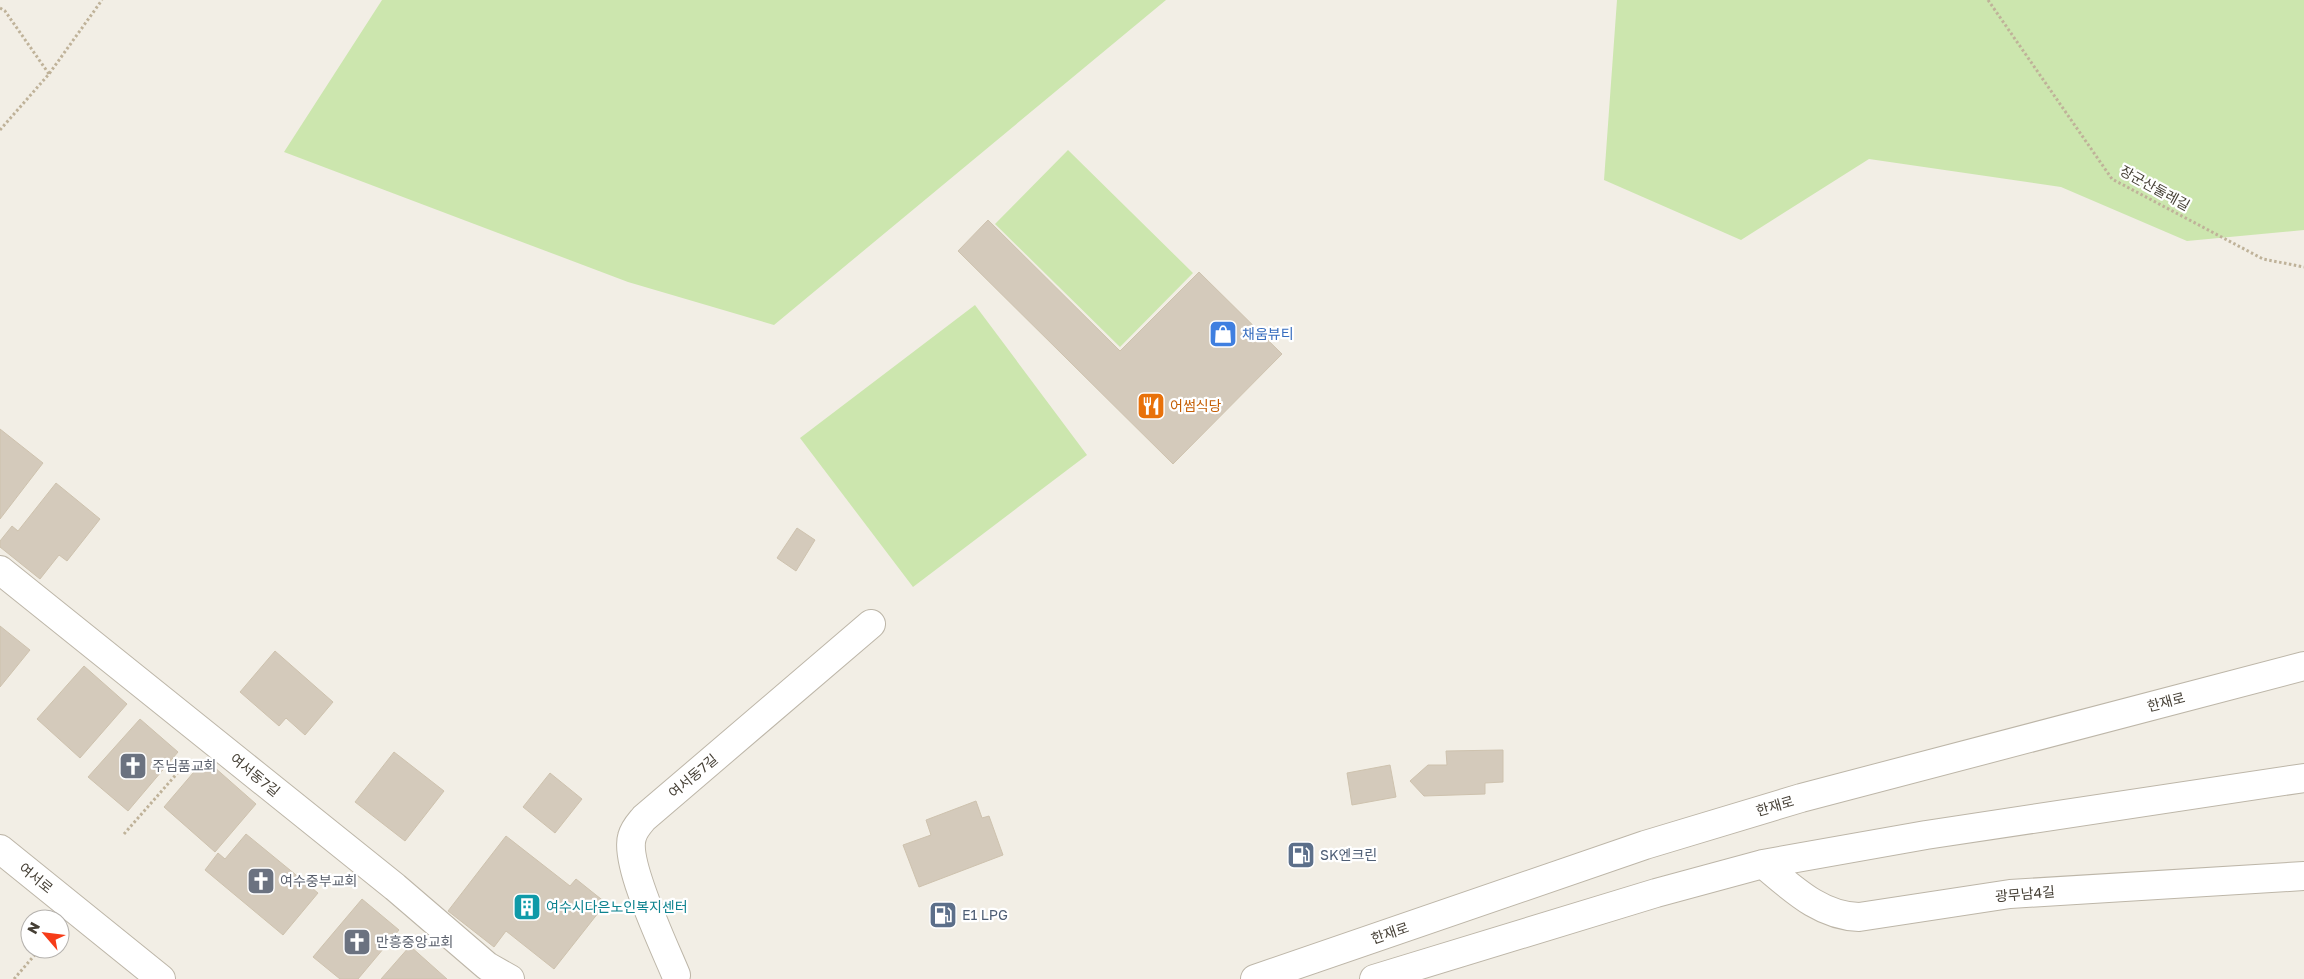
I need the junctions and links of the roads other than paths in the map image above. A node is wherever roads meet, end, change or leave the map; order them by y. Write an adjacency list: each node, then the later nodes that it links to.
1 (0, 570): 12 (street, 여서동7길)
2 (871, 624): 9 (street, 여서동7길)
3 (2304, 666): 13 (street, 한재로)
4 (2304, 778): 6 (street)
5 (0, 848): 8 (street, 여서로)
6 (1763, 864): 7 (street, 광무남4길); 14 (street)
7 (2304, 876)
8 (96, 926): 10 (street, 여서로); 11 (street, 여서로)
9 (674, 978)
10 (128, 979)
11 (160, 979)
12 (510, 979)
13 (1256, 979)
14 (1374, 979)

